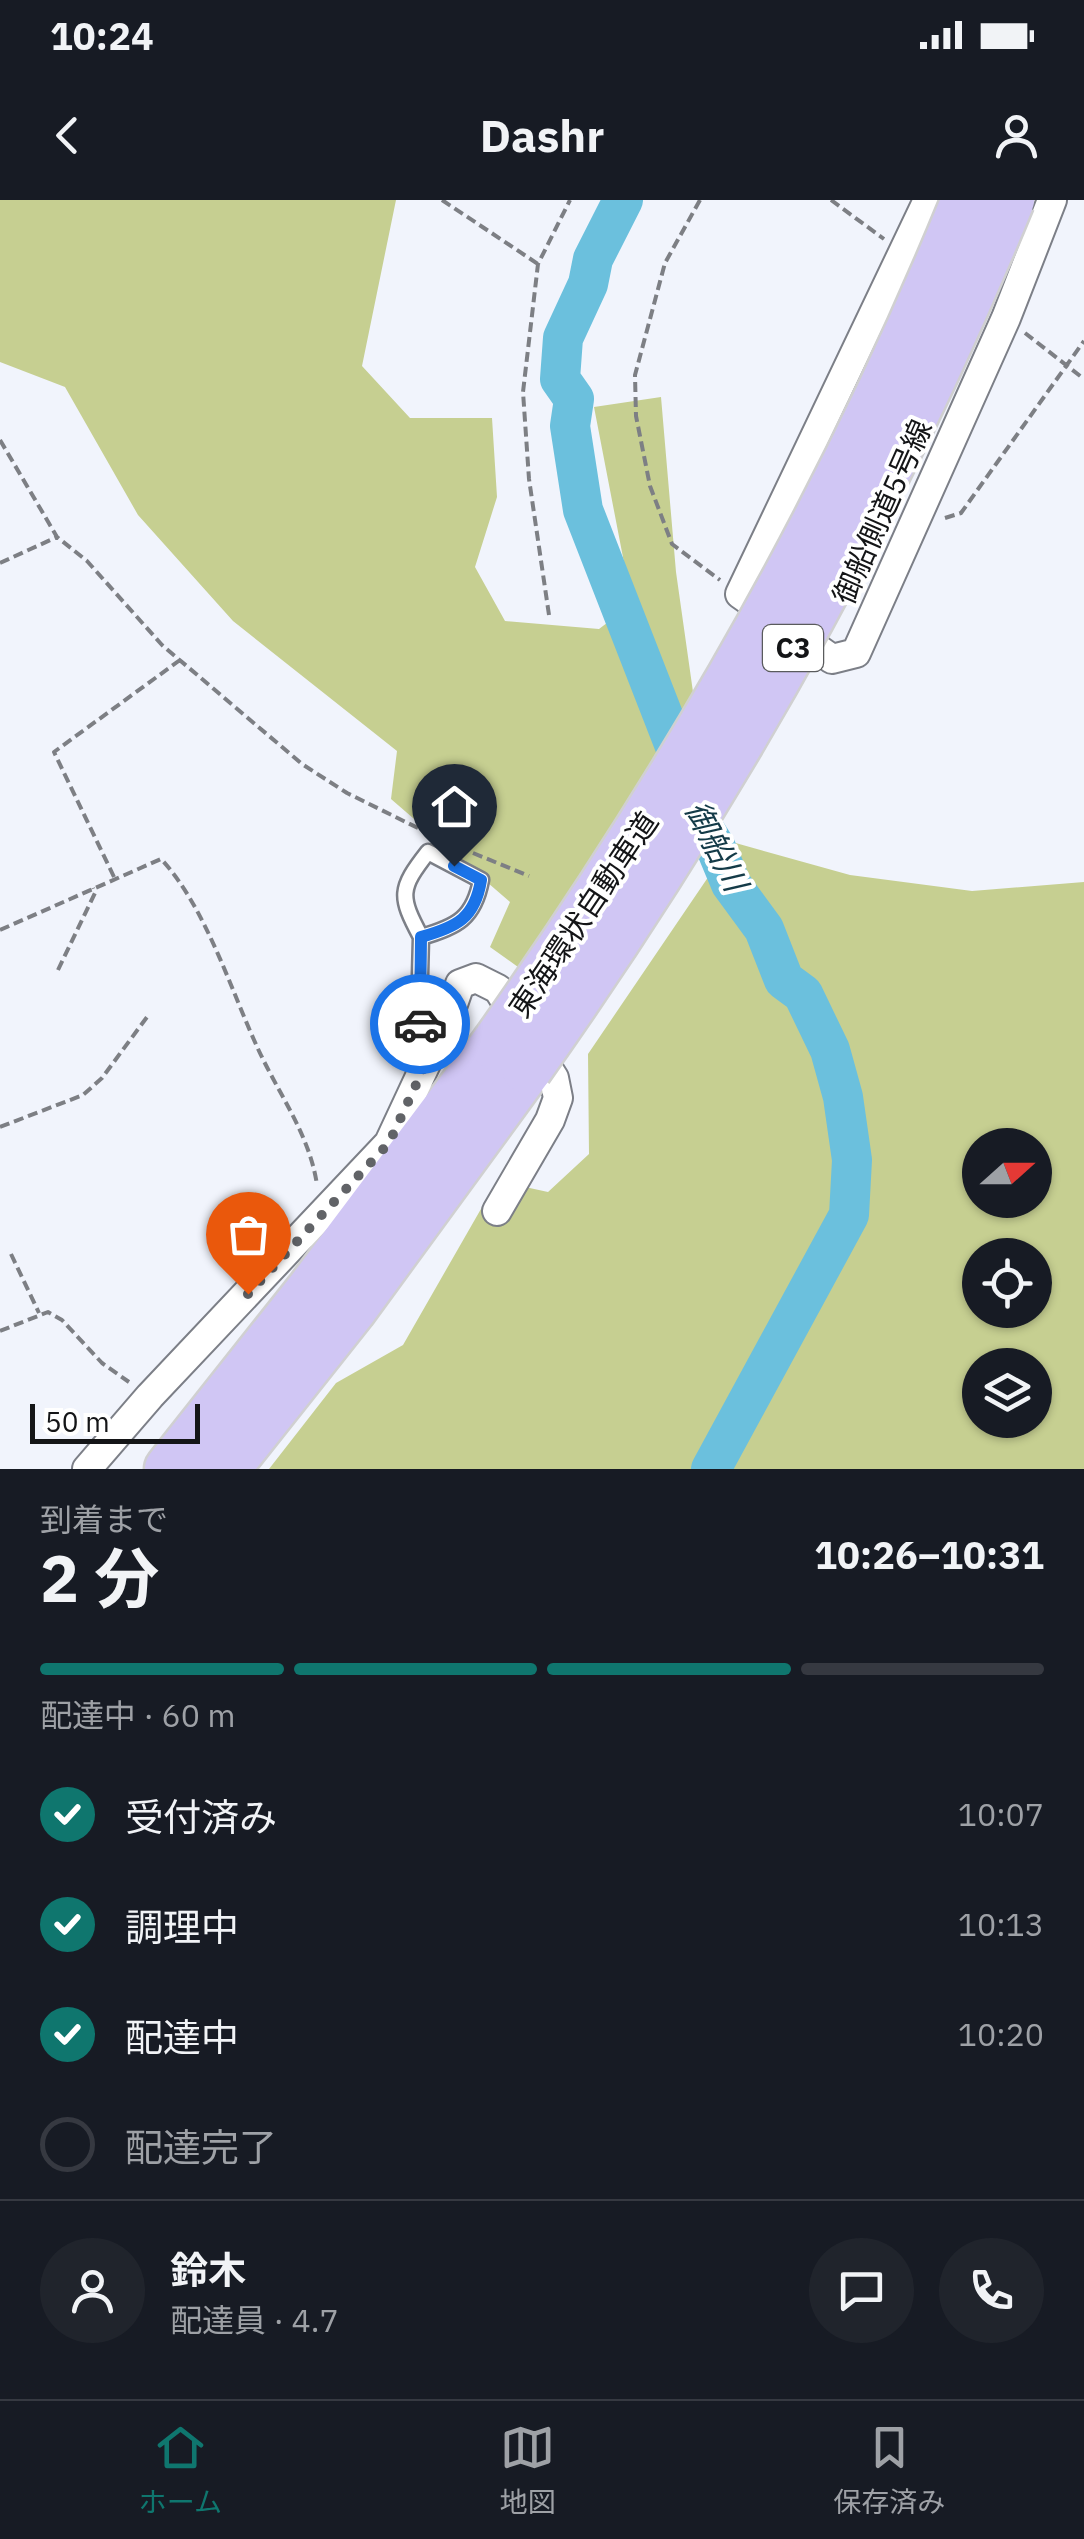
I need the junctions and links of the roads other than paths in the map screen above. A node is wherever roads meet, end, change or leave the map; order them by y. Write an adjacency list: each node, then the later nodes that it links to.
1 (928, 200): 5 (street)
2 (966, 200): 9 (highway, 東海環状自動車道 / C3, bridge)
3 (1009, 200): 9 (highway, 東海環状自動車道 / C3, bridge)
4 (1052, 200): 6 (street, 御船側道5号線)
5 (905, 254): 6 (street); 6 (street, 御船側道5号線)
6 (1006, 318)
7 (421, 937): 7 (lane); 8 (lane)
8 (434, 1046): 10 (street); 11 (street)
9 (512, 1056): 12 (highway, 東海環状自動車道 / C3); 13 (highway, 東海環状自動車道 / C3)
10 (497, 1211)
11 (87, 1469)
12 (170, 1469)
13 (224, 1469)

